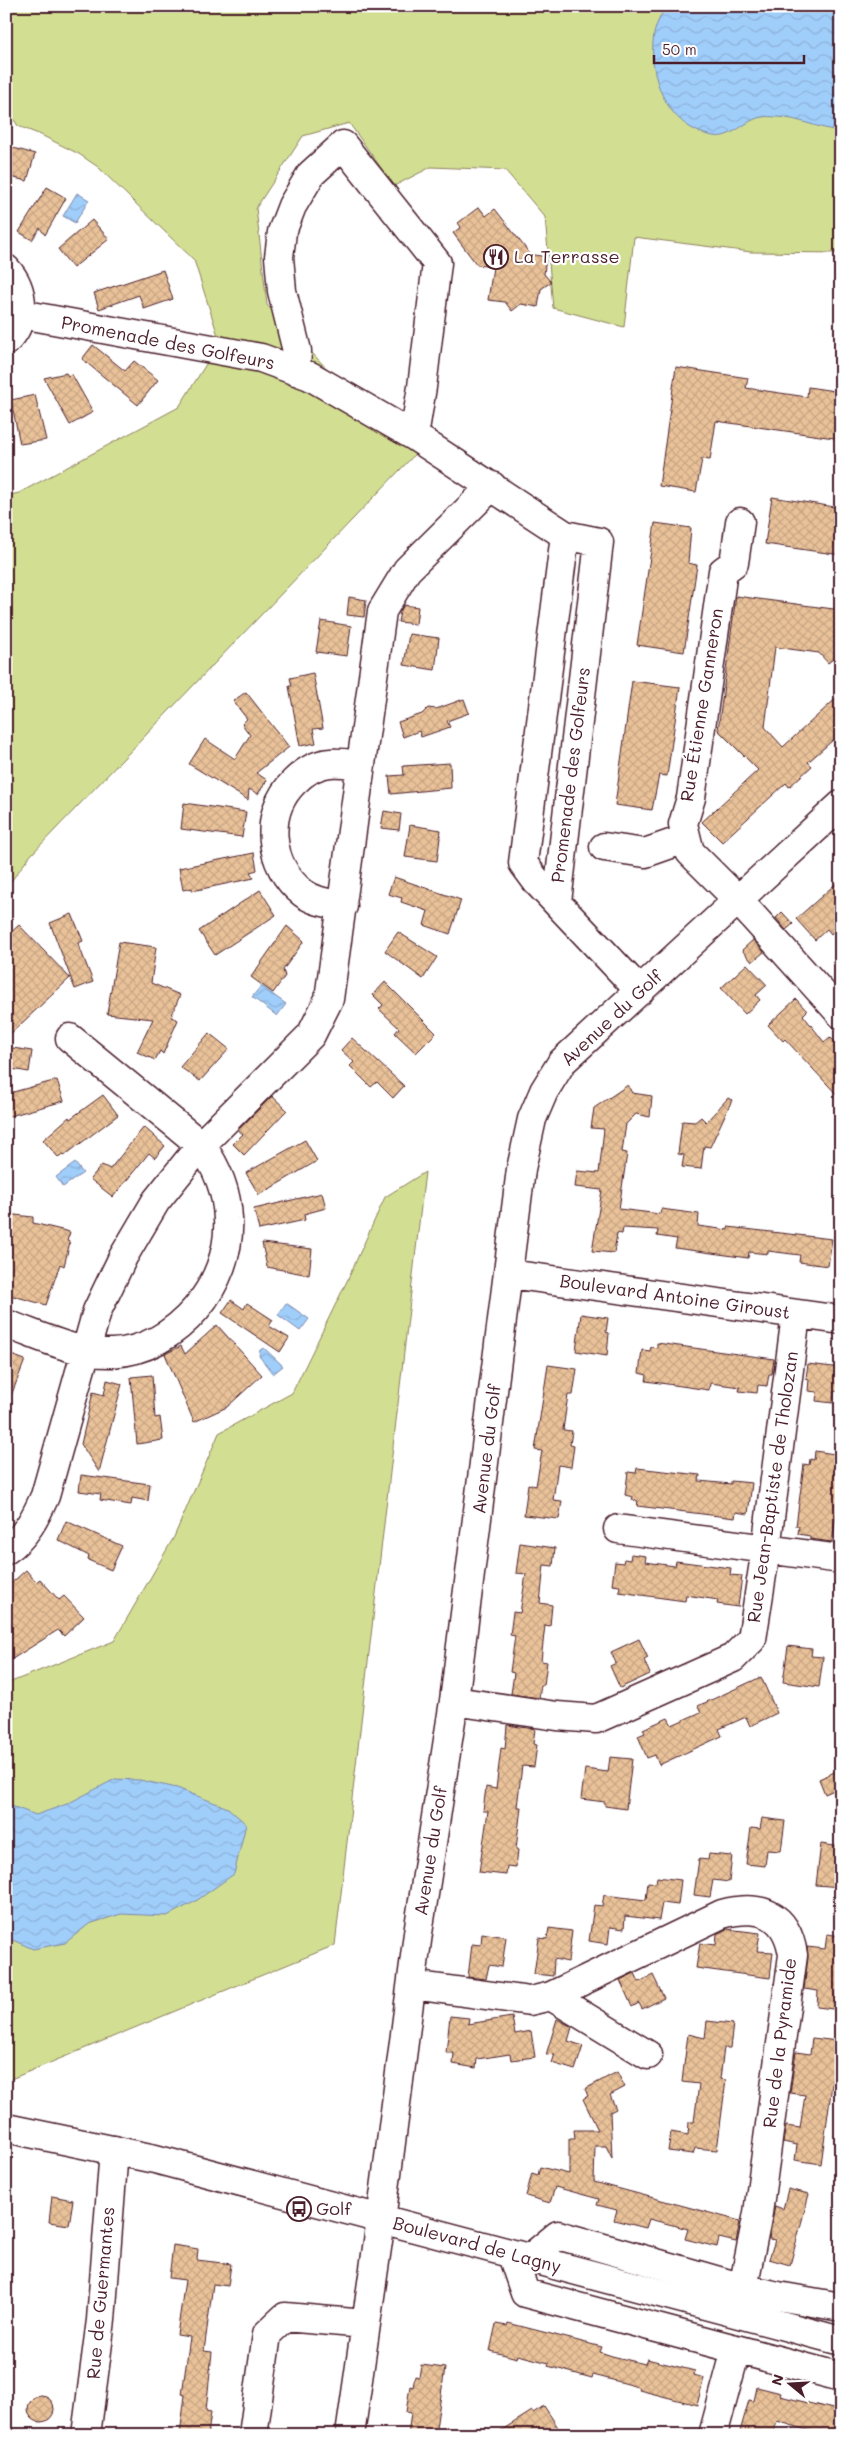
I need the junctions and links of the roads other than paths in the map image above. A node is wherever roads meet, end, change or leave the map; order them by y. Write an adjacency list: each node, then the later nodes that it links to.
1 (6, 269): 2 (street)
2 (21, 314): 3 (street); 4 (street, Promenade des Golfeurs)
3 (6, 341)
4 (296, 371): 5 (street, Promenade des Golfeurs); 5 (street)
5 (414, 436): 6 (street, Promenade des Golfeurs)
6 (492, 486): 8 (street, Promenade des Golfeurs); 9 (street)
7 (740, 522): 11 (street, Rue Étienne Ganneron)
8 (565, 535): 14 (street, Promenade des Golfeurs); 14 (street, Promenade des Golfeurs)
9 (361, 765): 15 (street); 15 (street)
10 (841, 805): 13 (street, Avenue du Golf)
11 (685, 838): 12 (street); 13 (street)
12 (604, 847)
13 (738, 900): 16 (street, Avenue du Golf); 17 (street)
14 (557, 902): 16 (street)
15 (343, 906): 19 (street)
16 (640, 991): 20 (street, Avenue du Golf)
17 (841, 1014)
18 (70, 1038): 19 (street)
19 (201, 1145): 24 (street); 24 (street)
20 (509, 1274): 21 (street, Boulevard Antoine Giroust); 29 (street, Avenue du Golf)
21 (796, 1315): 22 (street, Boulevard Antoine Giroust); 26 (street, Rue Jean-Baptiste de Tholozan)
22 (841, 1320)
23 (6, 1324): 24 (street)
24 (85, 1352): 27 (street)
25 (618, 1529): 26 (street)
26 (766, 1549): 28 (street); 29 (street, Rue Jean-Baptiste de Tholozan)
27 (6, 1550)
28 (841, 1559)
29 (454, 1700): 30 (street, Avenue du Golf)
30 (412, 1985): 31 (street, Rue de la Pyramide); 35 (street, Avenue du Golf)
31 (551, 1996): 32 (street); 37 (street, Rue de la Pyramide)
32 (648, 2055)
33 (6, 2128): 34 (street, Boulevard de Lagny)
34 (114, 2150): 35 (street, Boulevard de Lagny); 43 (street, Rue de Guermantes)
35 (381, 2220): 36 (street, Boulevard de Lagny); 39 (street, Avenue du Golf)
36 (520, 2257): 37 (street); 40 (street, Boulevard de Lagny); 41 (street)
37 (743, 2288): 38 (street)
38 (841, 2307)
39 (365, 2324): 44 (street); 45 (street, Avenue du Golf)
40 (841, 2341)
41 (736, 2350): 42 (street); 46 (street)
42 (841, 2377)
43 (86, 2435)
44 (253, 2435)
45 (350, 2435)
46 (713, 2435)

